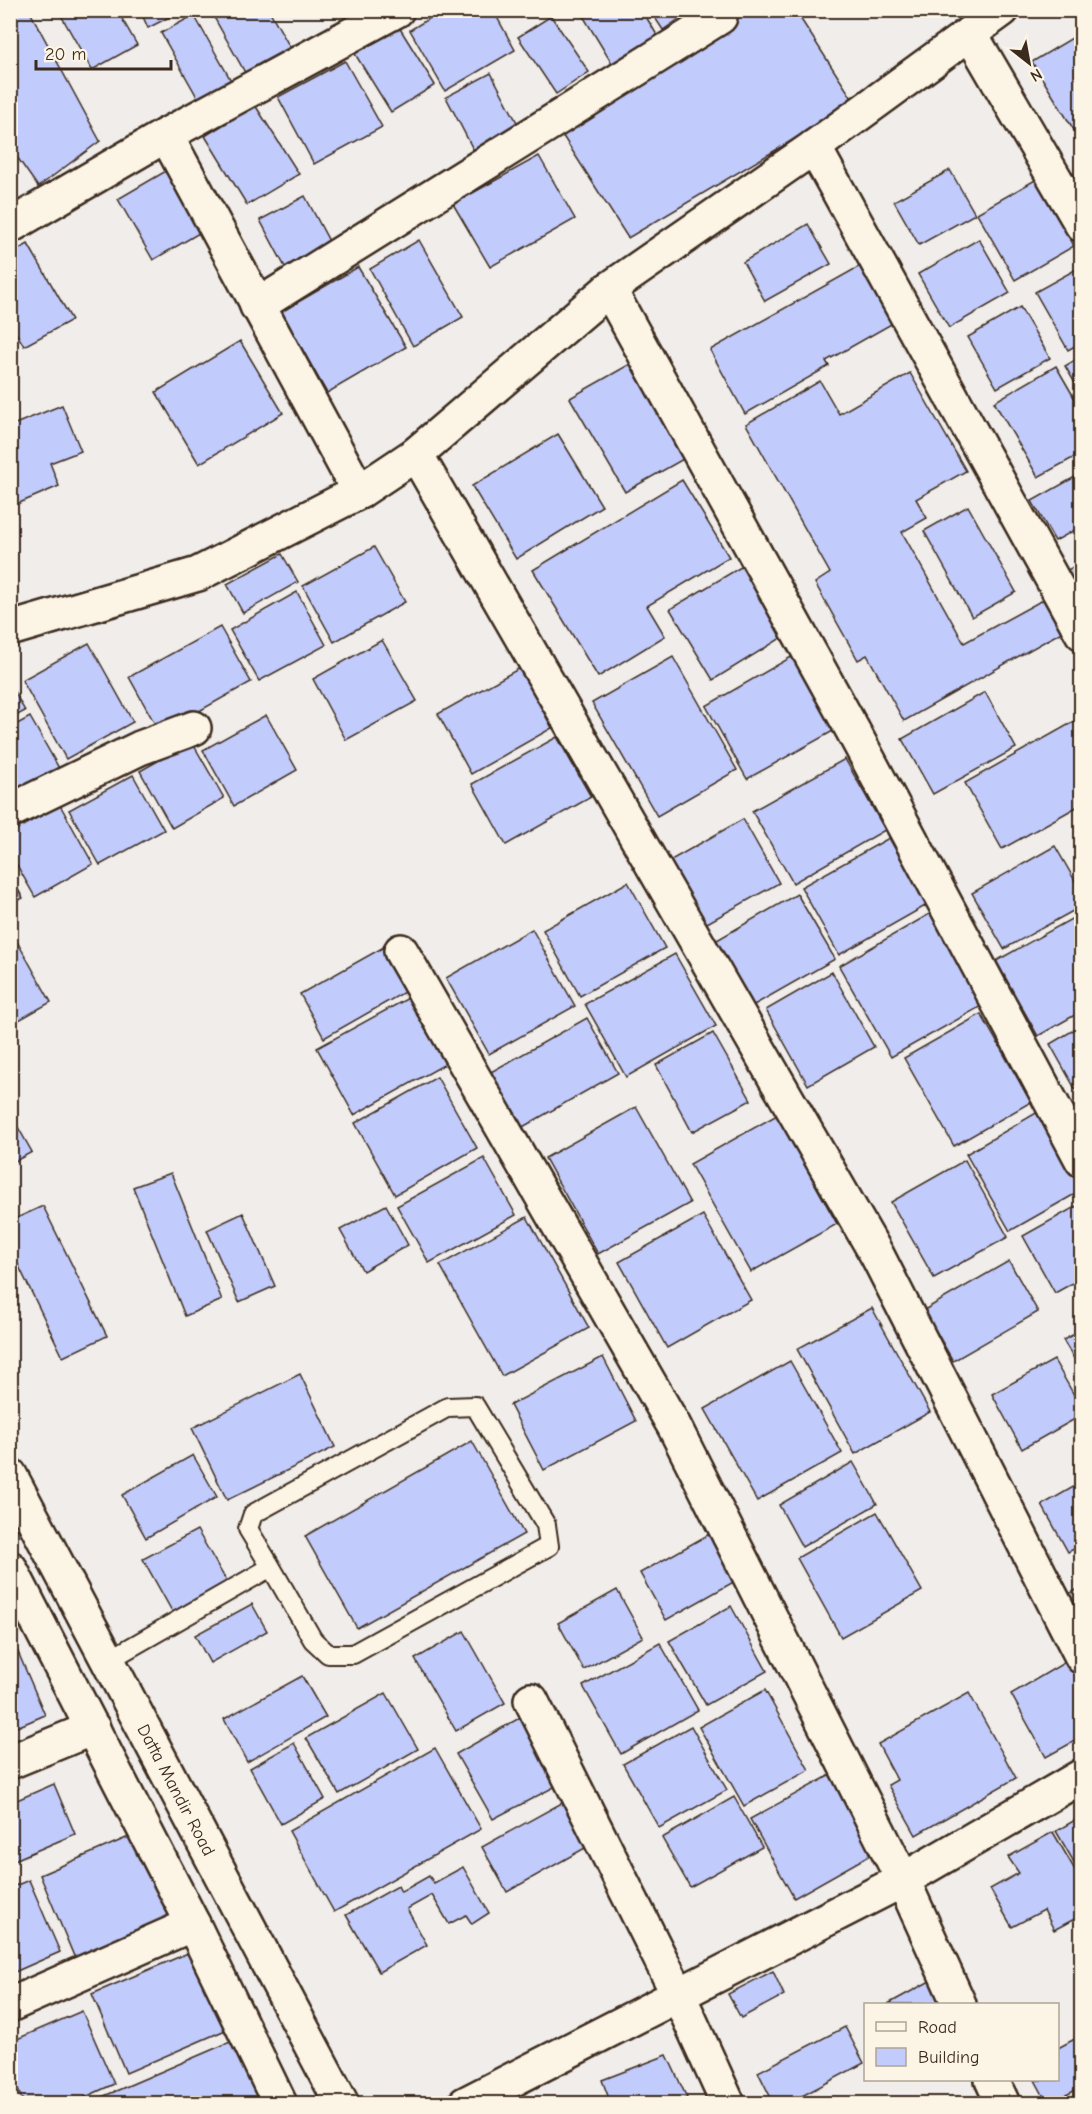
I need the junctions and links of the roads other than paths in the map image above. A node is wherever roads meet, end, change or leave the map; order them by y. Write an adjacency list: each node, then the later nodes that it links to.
1 (397, 10): 5 (street)
2 (1002, 10): 4 (street)
3 (720, 17): 10 (street)
4 (970, 33): 6 (street); 7 (street)
5 (166, 135): 8 (street); 10 (street)
6 (814, 147): 9 (street); 14 (street)
7 (1082, 225)
8 (10, 226)
9 (609, 289): 11 (street); 18 (street)
10 (257, 306): 12 (street)
11 (416, 454): 12 (street); 22 (street)
12 (359, 492): 13 (street)
13 (10, 629)
14 (1082, 633)
15 (194, 728): 16 (street)
16 (10, 811)
17 (401, 951): 28 (street)
18 (1082, 1160)
19 (10, 1475): 23 (street, Datta Mandir Road)
20 (271, 1566): 20 (lane); 23 (lane)
21 (10, 1568): 25 (street)
22 (1082, 1657)
23 (107, 1660): 35 (street, Datta Mandir Road)
24 (531, 1700): 30 (street)
25 (93, 1728): 26 (street); 29 (street)
26 (10, 1762)
27 (1082, 1776): 28 (street)
28 (903, 1880): 30 (street); 31 (street)
29 (193, 1924): 32 (street); 34 (street)
30 (679, 1996): 36 (street); 37 (street)
31 (959, 2003)
32 (10, 2005)
33 (993, 2081): 38 (street)
34 (280, 2103)
35 (342, 2103)
36 (465, 2103)
37 (728, 2103)
38 (1003, 2103)

